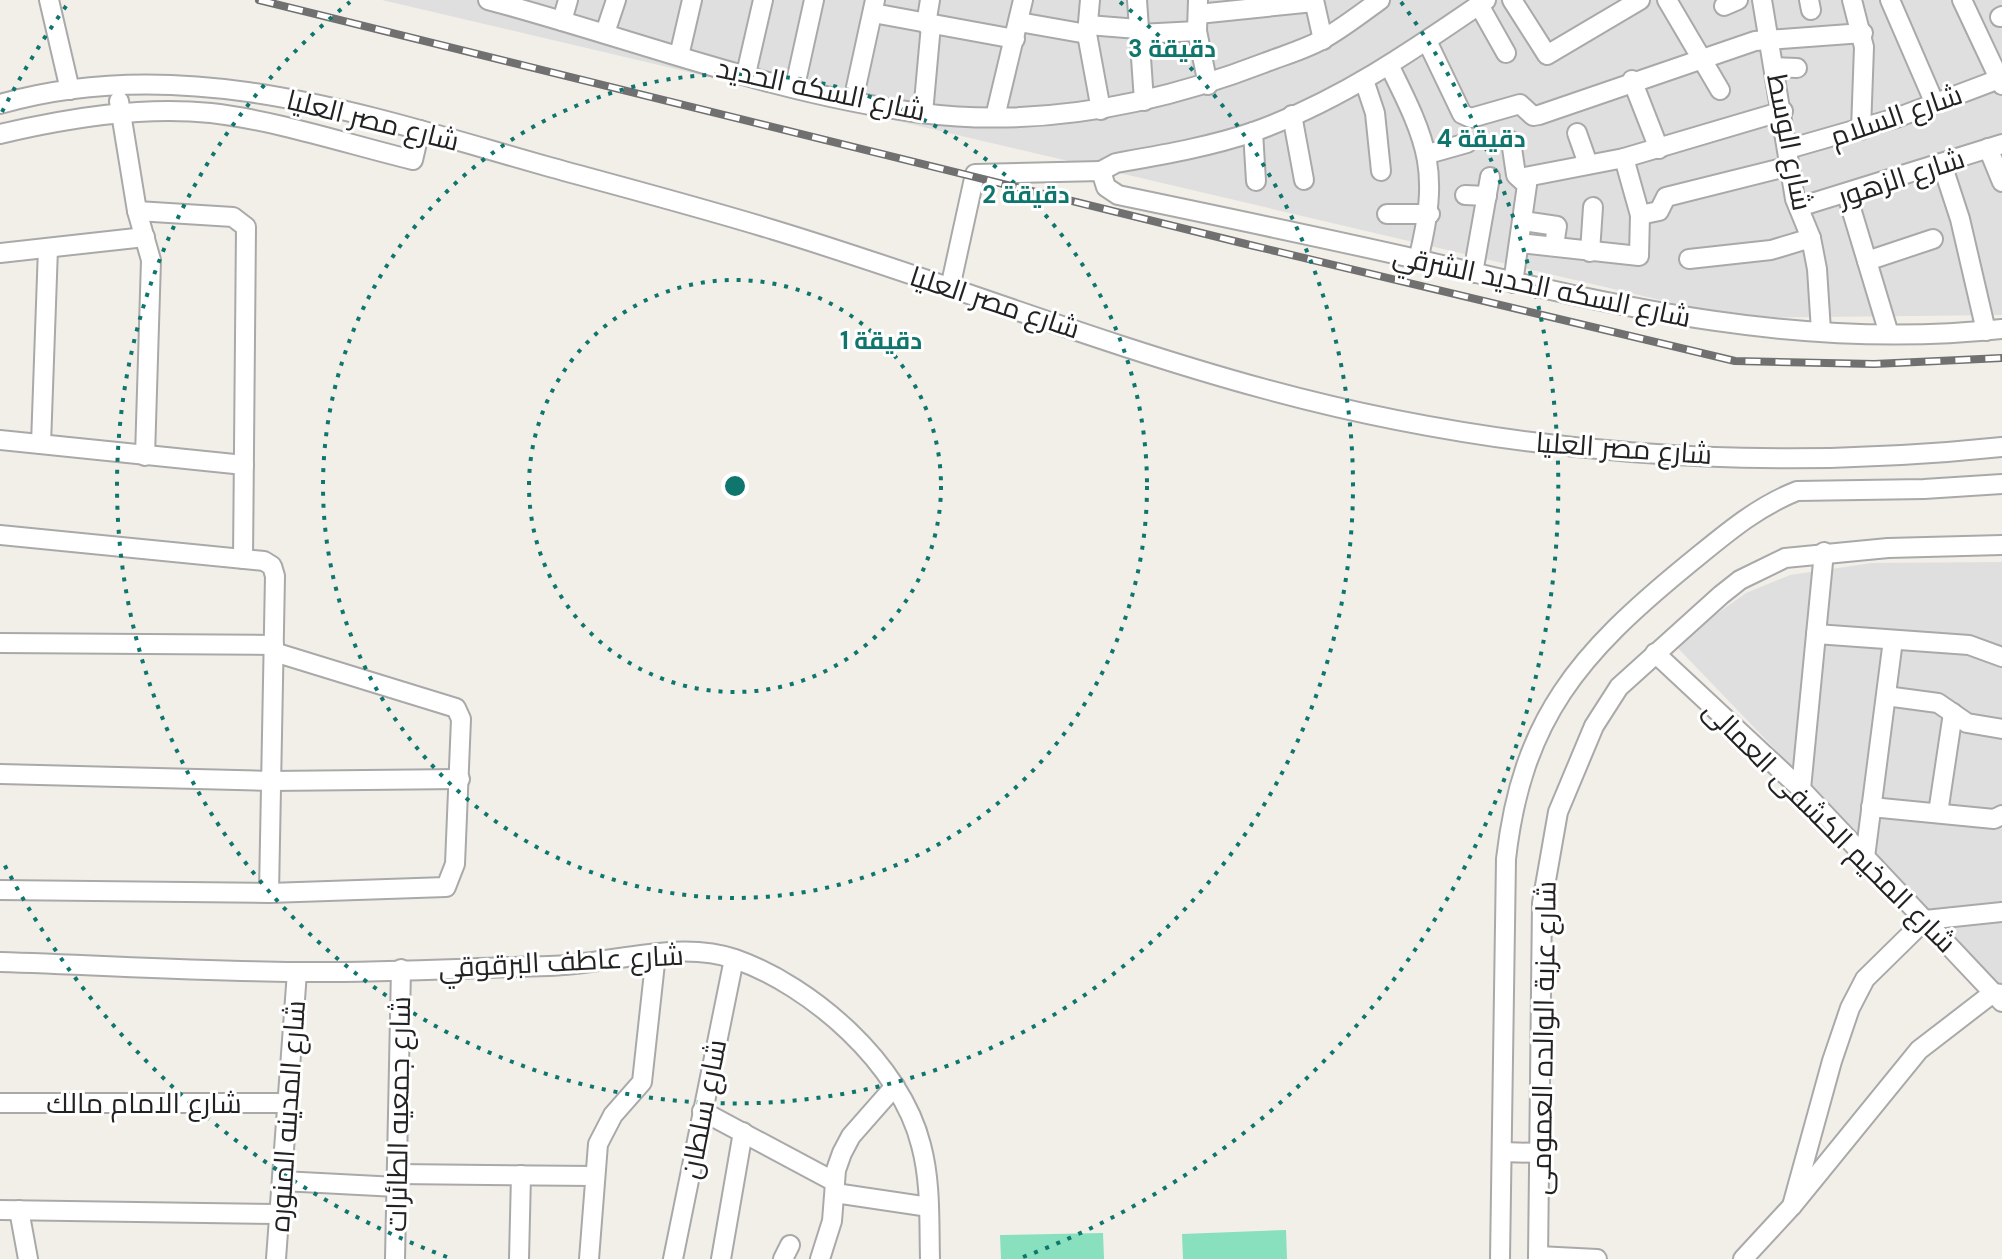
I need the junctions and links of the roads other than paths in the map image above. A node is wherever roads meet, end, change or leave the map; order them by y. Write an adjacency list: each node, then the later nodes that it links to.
1 (49, 0): 47 (street)
2 (489, 0): 24 (street, شارع السكه الحديد)
3 (568, 0): 24 (street)
4 (616, 0): 29 (street)
5 (692, 0): 35 (street)
6 (763, 0): 40 (street)
7 (814, 0): 45 (street)
8 (930, 0): 25 (street)
9 (1023, 0): 27 (street)
10 (1090, 0): 26 (street)
11 (1137, 0): 28 (street)
12 (1380, 0): 32 (street, شارع السكه الحديد)
13 (1512, 0): 14 (street)
14 (1640, 0)
15 (1667, 0): 36 (street)
16 (1762, 0): 31 (street, شارع الوسط)
17 (1852, 0): 30 (street)
18 (1890, 0): 52 (street)
19 (1962, 0): 43 (street)
20 (1314, 1): 23 (street); 32 (street)
21 (1483, 2): 33 (street); 34 (street)
22 (874, 7): 25 (street); 49 (street)
23 (1198, 15): 28 (street); 44 (street)
24 (562, 21): 29 (street, شارع السكه الحديد)
25 (929, 25): 27 (street); 56 (street)
26 (1087, 30): 27 (street); 28 (street); 53 (street)
27 (1017, 31): 58 (street)
28 (1138, 31): 50 (street)
29 (605, 33): 35 (street, شارع السكه الحديد)
30 (1863, 33): 31 (street); 60 (street)
31 (1771, 39): 36 (street); 38 (street, شارع الوسط)
32 (1323, 40): 44 (street, شارع السكه الحديد)
33 (1427, 41): 37 (street); 42 (street)
34 (1506, 53)
35 (679, 56): 40 (street, شارع السكه الحديد)
36 (1703, 57): 42 (street); 48 (street)
37 (1389, 65): 41 (street); 68 (street)
38 (1775, 67): 39 (street); 54 (street, شارع الوسط)
39 (1797, 68)
40 (746, 74): 45 (street, شارع السكه الحديد)
41 (1364, 80): 57 (street); 74 (street)
42 (1632, 80): 67 (street)
43 (2001, 81): 52 (street, شارع السلام)
44 (1208, 85): 50 (street, شارع السكه الحديد)
45 (795, 86): 49 (street, شارع السكه الحديد)
46 (117, 87): 47 (street, شارع مصر العليا); 55 (street); 59 (street, شارع مصر العليا)
47 (70, 90): 51 (street, شارع مصر العليا)
48 (1720, 90)
49 (853, 101): 56 (street, شارع السكه الحديد)
50 (1144, 101): 53 (street, شارع السكه الحديد)
51 (0, 104)
52 (1935, 104): 60 (street, شارع السلام)
53 (1101, 110): 58 (street, شارع السكه الحديد)
54 (1783, 111): 67 (street); 70 (street, شارع الوسط)
55 (121, 113): 59 (street, شارع مصر العليا); 63 (street, شارع مصر العليا); 83 (street)
56 (923, 113): 58 (street, شارع السكه الحديد)
57 (1292, 115): 61 (street); 76 (street)
58 (995, 117)
59 (420, 130): 101 (street, شارع مصر العليا)
60 (1861, 130): 70 (street, شارع السلام)
61 (1253, 132): 73 (street); 77 (street)
62 (1577, 133): 71 (street)
63 (0, 134)
64 (1511, 141): 75 (street)
65 (1467, 143): 68 (street)
66 (1995, 146): 72 (street, شارع الزهور); 78 (street)
67 (1659, 149): 69 (street)
68 (1428, 154): 85 (street)
69 (1624, 158): 71 (street); 86 (street)
70 (1789, 158): 82 (street, شارع الوسط); 86 (street, شارع السلام)
71 (1588, 164): 75 (street)
72 (1942, 164): 80 (street, شارع الزهور); 102 (street)
73 (1101, 171): 97 (street, شارع السكه الحديد الشرقي); 101 (street)
74 (1381, 171)
75 (1520, 178): 87 (street)
76 (1304, 180)
77 (1256, 181)
78 (2002, 182)
79 (1465, 195): 99 (street)
80 (1847, 195): 82 (street, شارع الزهور); 98 (street)
81 (1593, 207): 94 (street)
82 (1799, 207): 89 (street, شارع الوسط)
83 (137, 211): 88 (street); 110 (street)
84 (1387, 214): 85 (street)
85 (1430, 214): 97 (street)
86 (1640, 215): 94 (street)
87 (1523, 221): 91 (street); 92 (street)
88 (145, 237): 93 (street); 108 (street)
89 (1811, 238): 96 (street); 103 (street, شارع الوسط)
90 (1933, 239): 98 (street)
91 (1519, 243): 92 (street); 100 (street)
92 (1554, 246): 94 (street)
93 (48, 248): 95 (street); 106 (street)
94 (1590, 252)
95 (0, 253)
96 (1689, 259)
97 (1418, 260): 99 (street, شارع السكه الحديد الشرقي)
98 (1867, 261): 104 (street)
99 (1473, 273): 100 (street, شارع السكه الحديد الشرقي)
100 (1513, 283): 103 (street, شارع السكه الحديد الشرقي)
101 (950, 288): 109 (street, شارع مصر العليا)
102 (1994, 330): 104 (street, شارع السكه الحديد الشرقي)
103 (1821, 331): 104 (street, شارع السكه الحديد الشرقي)
104 (1889, 334)
105 (0, 440): 106 (street)
106 (41, 444): 108 (street)
107 (2002, 447): 109 (street, شارع مصر العليا)
108 (145, 456): 110 (street)
109 (1798, 457): 112 (street)
110 (244, 465): 116 (street)
111 (2002, 484): 112 (street)
112 (1797, 491): 136 (street, شارع عزبة الوالده العمومى)
113 (0, 535): 116 (street)
114 (2002, 545): 115 (street, شارع عزبة الوالده العمومى)
115 (1824, 552): 117 (street); 121 (street, شارع عزبة الوالده العمومى)
116 (243, 559): 120 (street)
117 (1816, 634): 118 (street); 129 (street)
118 (1893, 640): 122 (street); 123 (street)
119 (0, 643): 120 (street)
120 (274, 649): 127 (street); 128 (street)
121 (1655, 653): 129 (street, شارع المخيم الكشفى العمالى); 137 (street, شارع عزبة الوالده العمومى)
122 (2002, 657)
123 (1886, 696): 124 (street); 130 (street)
124 (1953, 713): 125 (street); 131 (street)
125 (2002, 729)
126 (0, 774): 128 (street)
127 (460, 779): 128 (street); 135 (street)
128 (271, 781): 135 (street)
129 (1801, 789): 133 (street, شارع المخيم الكشفى العمالى)
130 (1871, 807): 131 (street); 133 (street)
131 (1938, 813): 132 (street)
132 (2002, 815)
133 (1865, 857): 139 (street, شارع المخيم الكشفى العمالى)
134 (0, 890): 135 (street)
135 (269, 893)
136 (1505, 902): 137 (street); 151 (street, شارع عزبة الوالده العمومى)
137 (1542, 903): 152 (street, شارع عزبة الوالده العمومى)
138 (2002, 912): 139 (street)
139 (1925, 920): 145 (street, شارع المخيم الكشفى العمالى); 158 (street)
140 (656, 954): 141 (street, شارع عاطف البرقوقي); 143 (street, شارع عاطف البرقوقي); 154 (street)
141 (734, 959): 146 (street, شارع عاطف البرقوقي); 149 (street, شارع سلطان)
142 (0, 962): 144 (street, شارع عاطف البرقوقي)
143 (401, 969): 144 (street, شارع عاطف البرقوقي); 155 (street, شارع جمعيه الطائرات)
144 (297, 972): 148 (street, شارع المدينه المنوره)
145 (1999, 996): 158 (street)
146 (895, 1086): 157 (street); 159 (street, شارع عاطف البرقوقي)
147 (0, 1103): 148 (street, شارع الامام مالك)
148 (287, 1103): 156 (street, شارع المدينه المنوره)
149 (702, 1111): 150 (street); 169 (street, شارع سلطان)
150 (743, 1132): 157 (street); 170 (street)
151 (1502, 1152): 152 (street); 173 (street, شارع عزبة الوالده العمومى)
152 (1539, 1153): 163 (street, شارع عزبة الوالده العمومى)
153 (521, 1175): 154 (street); 155 (street); 167 (street)
154 (594, 1176): 168 (street)
155 (397, 1180): 156 (street); 166 (street, شارع جمعيه الطائرات)
156 (282, 1181): 162 (street, شارع المدينه المنوره)
157 (835, 1188): 159 (street); 171 (street)
158 (1792, 1206): 175 (street)
159 (929, 1207): 172 (street, شارع عاطف البرقوقي)
160 (0, 1210): 161 (street)
161 (19, 1210): 162 (street); 164 (street)
162 (280, 1214): 165 (street, شارع المدينه المنوره)
163 (1538, 1258): 174 (street)
164 (28, 1259)
165 (276, 1259)
166 (395, 1259)
167 (519, 1259)
168 (589, 1259)
169 (673, 1259)
170 (721, 1259)
171 (822, 1259)
172 (930, 1259)
173 (1500, 1259)
174 (1597, 1259)
175 (1743, 1259)

